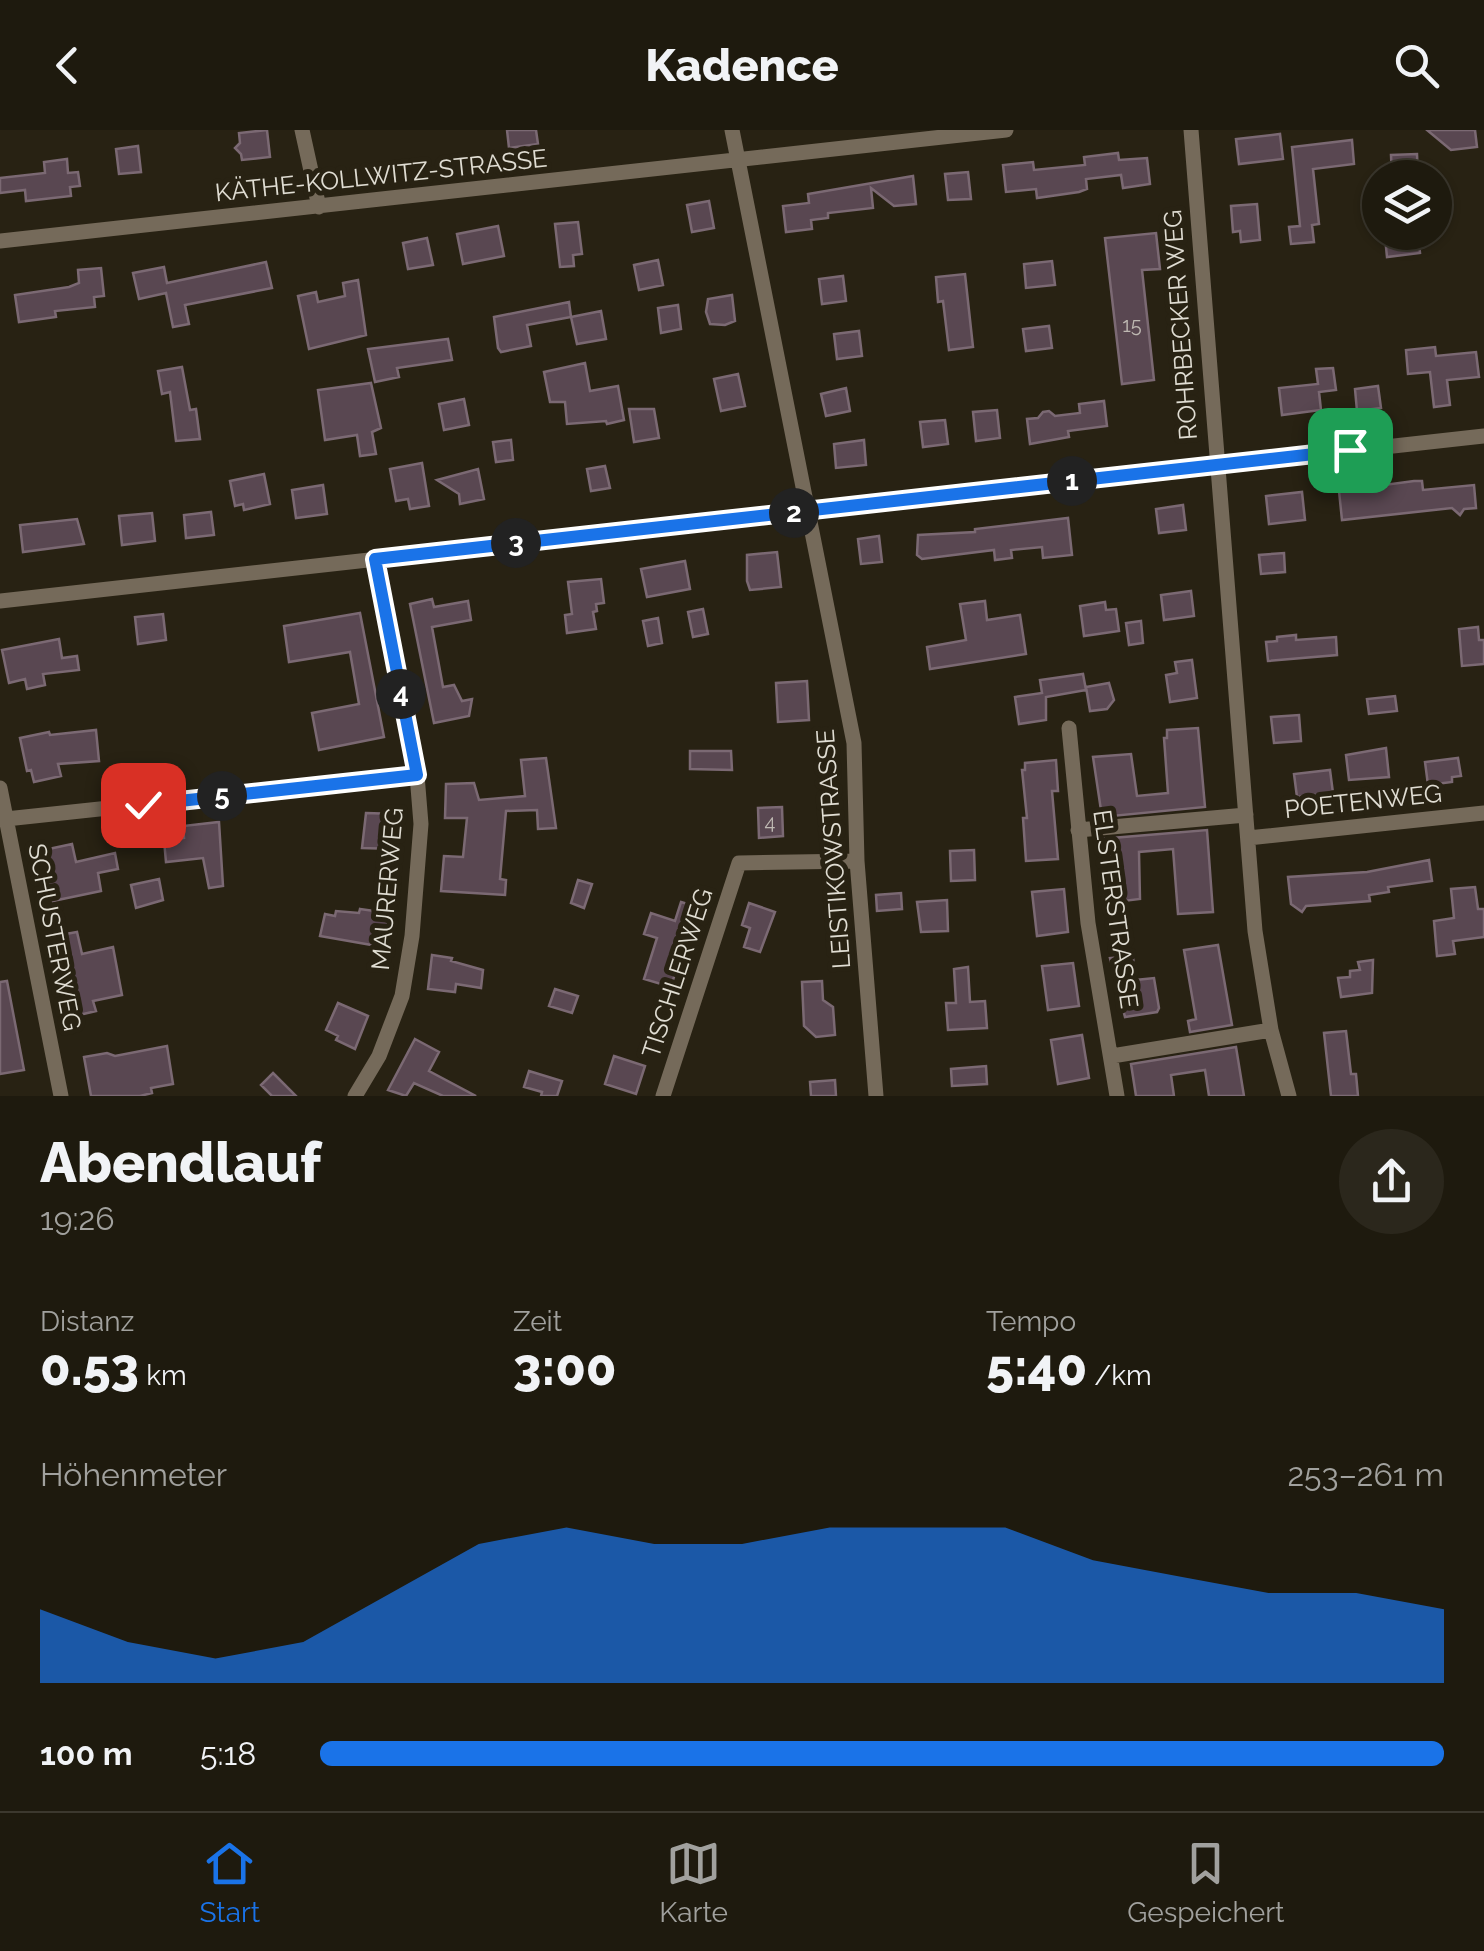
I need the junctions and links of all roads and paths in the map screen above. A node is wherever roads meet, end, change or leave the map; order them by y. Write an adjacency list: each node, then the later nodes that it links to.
1 (302, 130): 6 (street)
2 (732, 130): 5 (street, LEISTIKOWSTRASSE)
3 (1006, 130): 5 (street, KÄTHE-KOLLWITZ-STRASSE)
4 (1191, 130): 9 (street, ROHRBECKER WEG)
5 (738, 160): 6 (street, KÄTHE-KOLLWITZ-STRASSE); 10 (street, LEISTIKOWSTRASSE)
6 (319, 207): 7 (street, KÄTHE-KOLLWITZ-STRASSE)
7 (0, 241)
8 (1484, 436): 9 (street)
9 (1216, 464): 10 (street); 17 (street, ROHRBECKER WEG)
10 (808, 511): 11 (street); 21 (street, LEISTIKOWSTRASSE)
11 (375, 559): 12 (street); 14 (street, MAURERWEG)
12 (0, 600)
13 (1068, 728): 19 (street, ELSTERSTRASSE)
14 (417, 775): 18 (street); 25 (street, MAURERWEG)
15 (0, 788): 18 (street, SCHUSTERWEG)
16 (1484, 813): 20 (street, POETENWEG)
17 (1246, 816): 19 (street); 20 (street, ROHRBECKER WEG)
18 (6, 819): 24 (street, SCHUSTERWEG)
19 (1078, 830): 23 (street, ELSTERSTRASSE)
20 (1248, 838): 22 (street, ROHRBECKER WEG)
21 (857, 861): 26 (street, TISCHLERWEG); 27 (street, LEISTIKOWSTRASSE)
22 (1271, 1030): 23 (street); 29 (street, ROHRBECKER WEG)
23 (1112, 1056): 28 (street, ELSTERSTRASSE)
24 (60, 1096)
25 (355, 1096)
26 (664, 1096)
27 (876, 1096)
28 (1117, 1096)
29 (1289, 1096)

